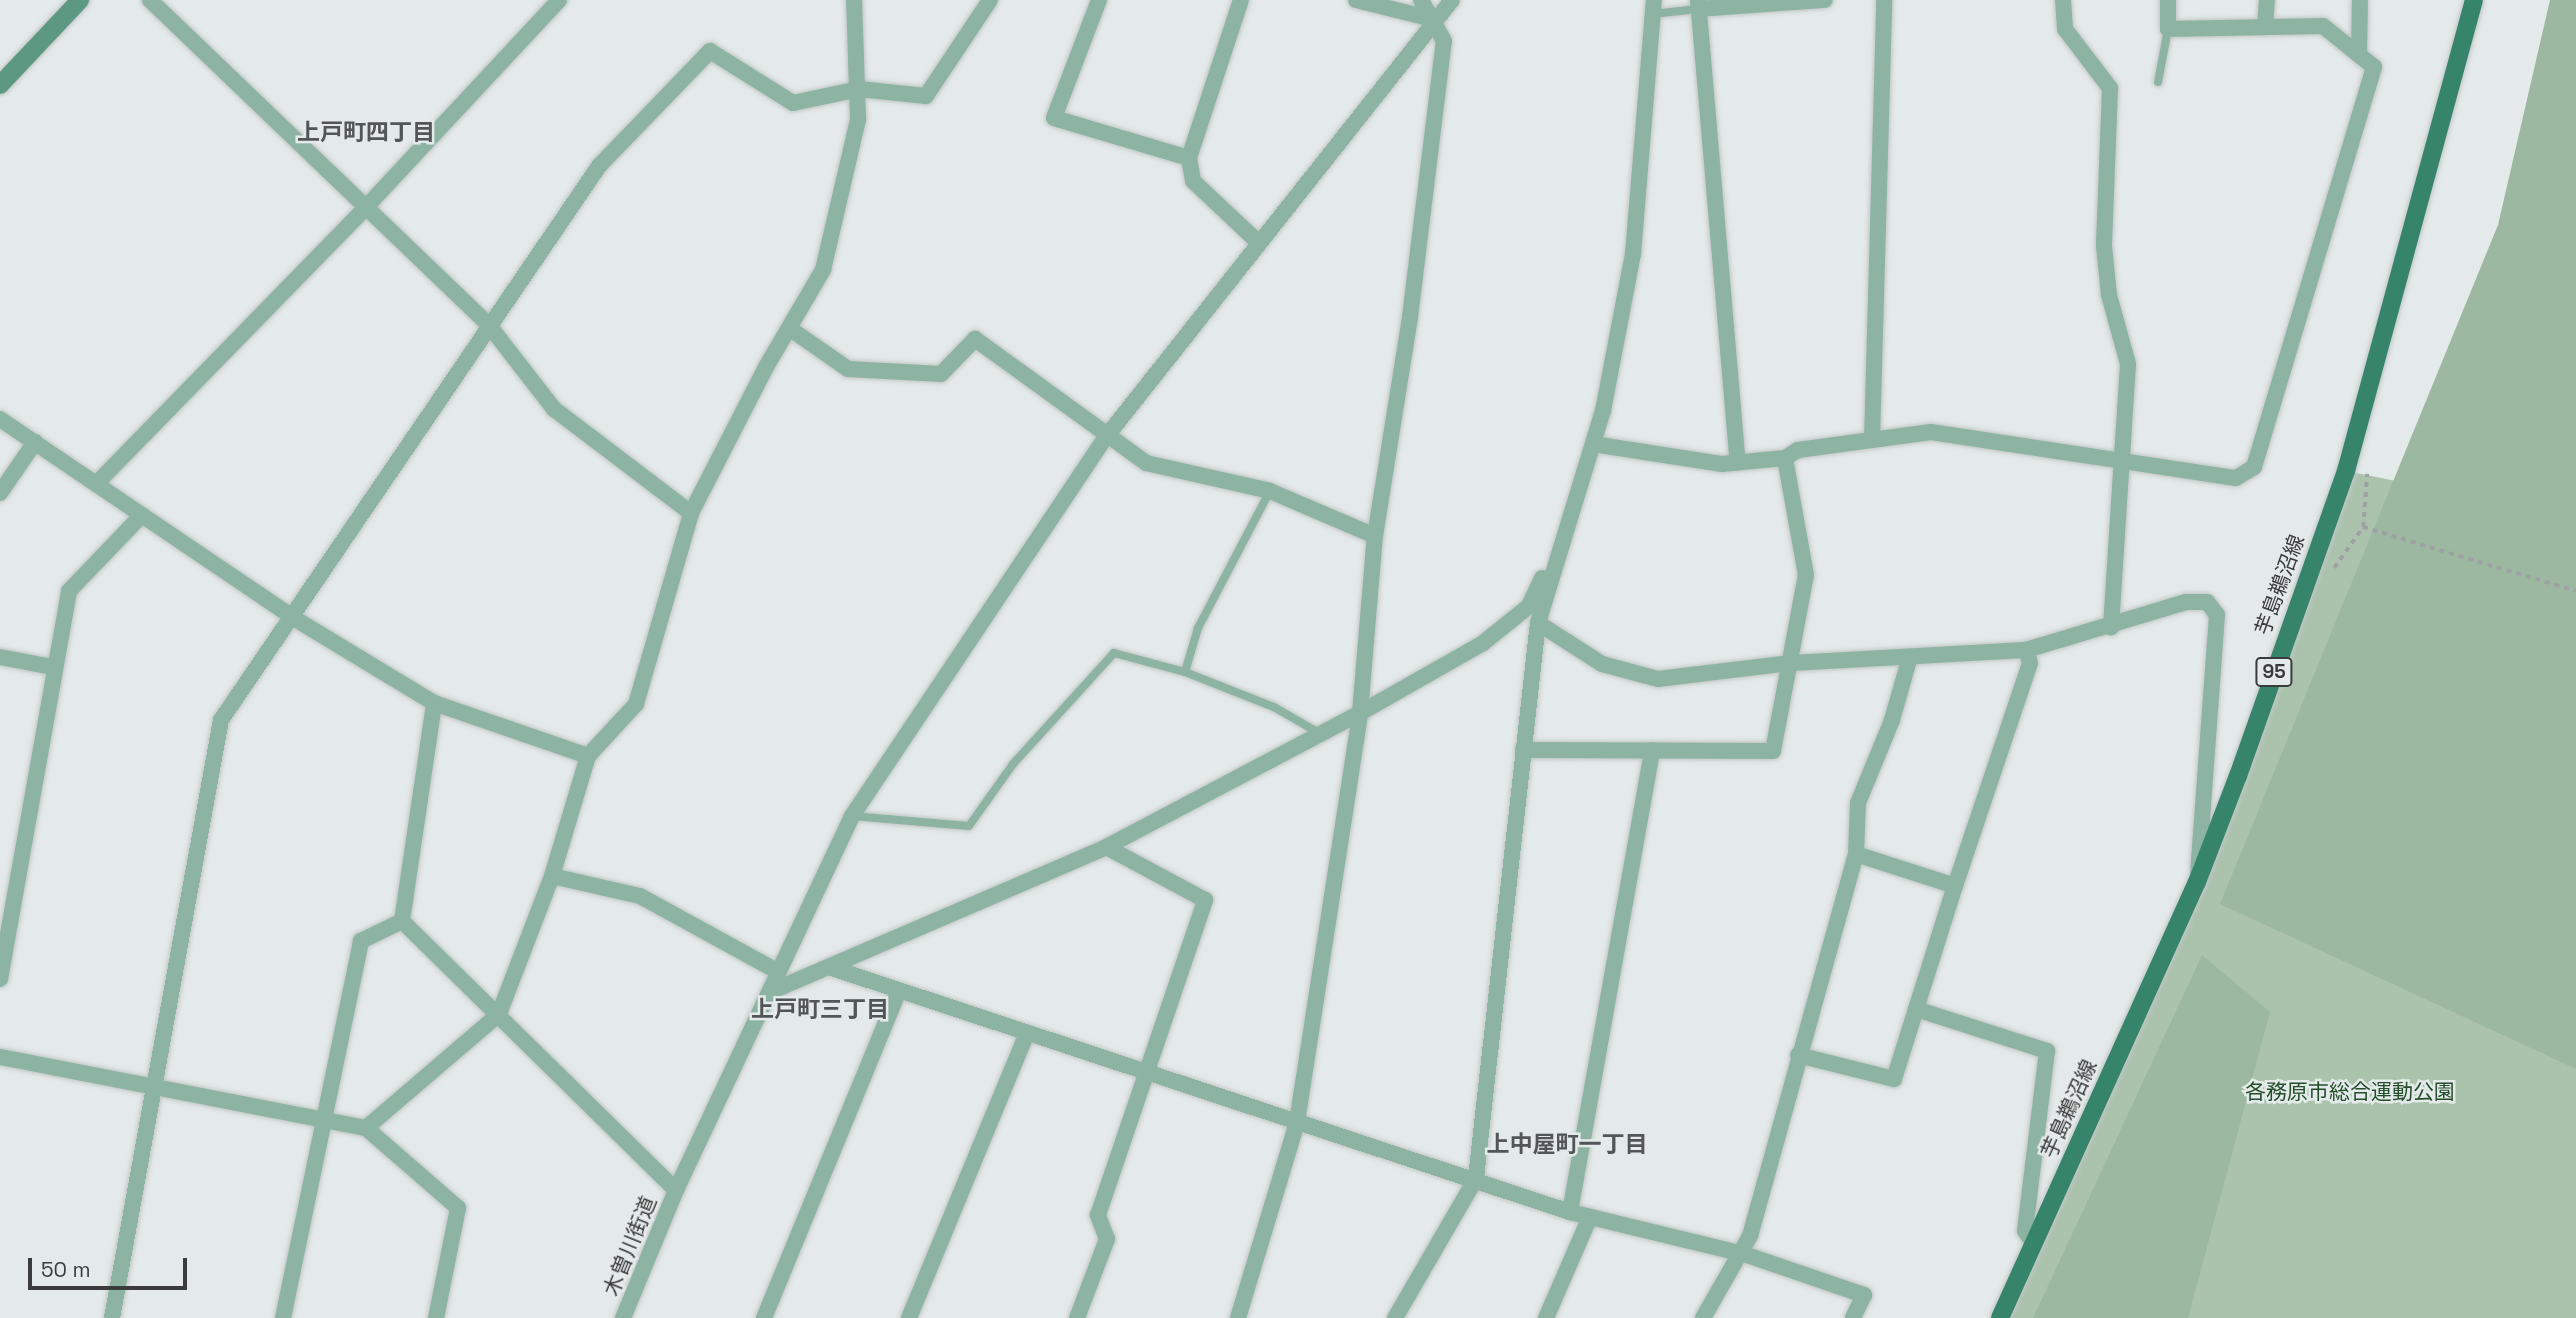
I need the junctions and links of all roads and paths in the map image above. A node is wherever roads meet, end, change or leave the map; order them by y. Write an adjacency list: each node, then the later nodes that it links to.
1 (80, 0): 26 (street)
2 (150, 0): 29 (street)
3 (559, 0): 29 (street)
4 (854, 0): 27 (street)
5 (990, 0): 27 (street)
6 (1098, 0): 28 (street)
7 (1241, 0): 28 (street)
8 (1356, 0): 21 (street)
9 (1421, 0): 21 (street)
10 (1436, 0): 21 (street)
11 (1452, 0): 21 (street, 木曽川街道)
12 (1825, 0): 19 (street)
13 (1884, 0): 35 (street)
14 (2063, 0): 40 (street)
15 (2168, 0): 23 (street)
16 (2267, 0): 22 (street)
17 (2360, 0): 24 (street)
18 (2474, 0): 69 (main road, 芋島鵜沼線 / 95)
19 (1698, 4): 20 (lane); 39 (street)
20 (1654, 7): 37 (street)
21 (1433, 19): 30 (street, 木曽川街道); 47 (street)
22 (2265, 27): 23 (street); 24 (street)
23 (2168, 29): 25 (lane)
24 (2359, 55): 40 (street)
25 (2158, 82)
26 (0, 85)
27 (859, 89): 31 (street); 32 (street)
28 (1189, 158): 30 (street)
29 (368, 205): 31 (street); 41 (street)
30 (1259, 243): 34 (street, 木曽川街道)
31 (488, 324): 44 (street); 50 (street)
32 (789, 328): 34 (street); 44 (street)
33 (0, 419): 36 (street)
34 (1106, 437): 42 (street); 65 (street, 木曽川街道)
35 (1872, 440): 38 (street); 40 (street)
36 (35, 442): 41 (street); 43 (street)
37 (1593, 444): 39 (street); 48 (street)
38 (1785, 458): 39 (street); 56 (street)
39 (1738, 462)
40 (2124, 462): 52 (street)
41 (97, 483): 45 (street)
42 (1270, 491): 47 (street); 58 (lane)
43 (0, 493)
44 (691, 513): 64 (street)
45 (142, 515): 50 (street); 57 (street)
46 (2363, 527): 49 (path)
47 (1375, 536): 60 (street)
48 (1559, 544): 51 (street); 60 (street)
49 (2576, 591)
50 (292, 617): 59 (street); 83 (street)
51 (1538, 623): 56 (street); 62 (street)
52 (2111, 627): 53 (street); 69 (street)
53 (2026, 650): 55 (street); 70 (street)
54 (0, 657): 57 (street)
55 (1909, 660): 56 (street); 67 (street)
56 (1791, 663): 63 (street)
57 (53, 667): 74 (street)
58 (1185, 672): 61 (lane); 65 (lane)
59 (434, 703): 64 (street); 71 (street)
60 (1360, 713): 61 (street); 85 (street)
61 (1321, 734): 66 (street)
62 (1523, 750): 63 (street); 87 (street)
63 (1652, 750): 89 (street)
64 (588, 756): 68 (street)
65 (852, 816): 73 (street, 木曽川街道)
66 (1106, 847): 72 (street); 82 (street)
67 (1856, 854): 70 (street); 80 (street)
68 (552, 876): 73 (street); 78 (street)
69 (2197, 882): 91 (main road, 芋島鵜沼線 / 95)
70 (1955, 886): 77 (street)
71 (402, 921): 78 (street); 84 (street)
72 (832, 968): 75 (street); 76 (street)
73 (778, 971): 76 (street, 木曽川街道)
74 (0, 979)
75 (899, 991): 79 (street); 97 (street)
76 (770, 992): 88 (street, 木曽川街道)
77 (1916, 1009): 80 (street); 91 (street)
78 (499, 1014): 86 (street); 88 (street)
79 (1027, 1033): 82 (street); 98 (street)
80 (1798, 1055): 92 (street)
81 (0, 1057): 83 (street)
82 (1145, 1073): 85 (street); 99 (street)
83 (153, 1087): 84 (street); 93 (street)
84 (321, 1119): 86 (street); 94 (street)
85 (1297, 1122): 87 (street); 100 (street)
86 (366, 1128): 95 (street)
87 (1476, 1178): 89 (street); 101 (street)
88 (676, 1190): 96 (street, 木曽川街道)
89 (1570, 1212): 90 (street)
90 (1590, 1217): 92 (street); 102 (street)
91 (2034, 1243): 105 (main road, 芋島鵜沼線 / 95)
92 (1744, 1254): 103 (street); 104 (street)
93 (112, 1318)
94 (283, 1318)
95 (436, 1318)
96 (623, 1318)
97 (764, 1318)
98 (909, 1318)
99 (1077, 1318)
100 (1238, 1318)
101 (1395, 1318)
102 (1546, 1318)
103 (1703, 1318)
104 (1853, 1318)
105 (2000, 1318)

